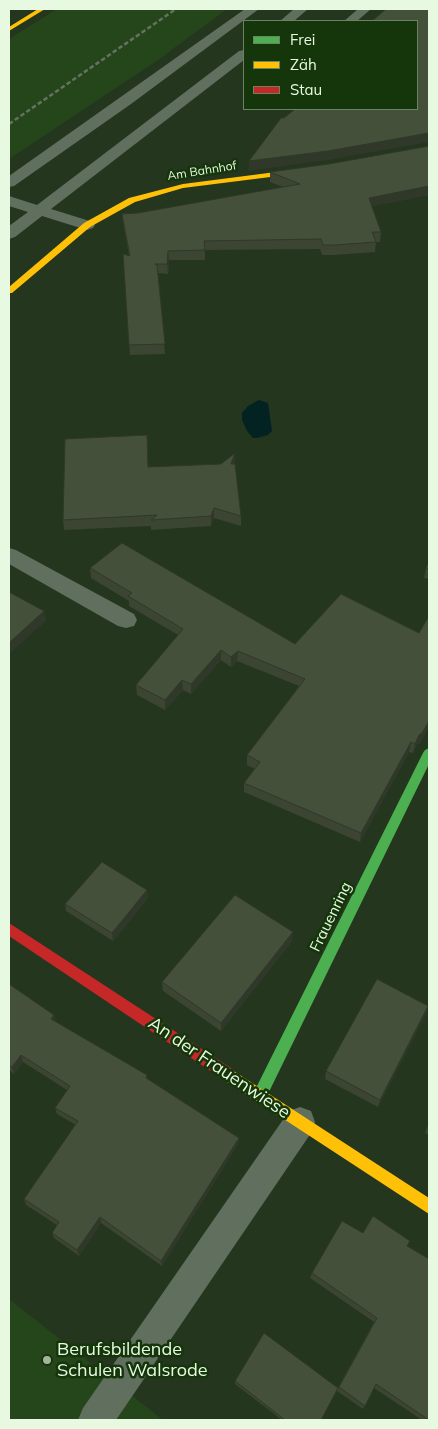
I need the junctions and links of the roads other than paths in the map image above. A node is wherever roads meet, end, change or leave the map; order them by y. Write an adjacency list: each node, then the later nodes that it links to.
1 (42, 9): 8 (street)
2 (253, 9): 7 (lane)
3 (302, 9): 5 (lane)
4 (364, 9): 6 (lane)
5 (287, 20)
6 (351, 20)
7 (229, 27): 9 (lane); 11 (lane)
8 (9, 29)
9 (243, 30)
10 (243, 55): 12 (lane)
11 (126, 101): 12 (lane); 14 (lane)
12 (168, 112): 16 (lane)
13 (319, 168): 17 (street, Am Bahnhof)
14 (9, 183)
15 (9, 201): 16 (lane)
16 (37, 211): 17 (lane); 18 (lane)
17 (87, 225): 19 (street, Am Bahnhof)
18 (9, 234)
19 (9, 291)
20 (9, 556): 21 (lane)
21 (126, 620)
22 (429, 753): 24 (street, Frauenring)
23 (9, 928): 24 (street, An der Frauenwiese)
24 (260, 1095): 25 (street, An der Frauenwiese)
25 (300, 1122): 26 (street, An der Frauenwiese); 27 (lane)
26 (429, 1207)
27 (96, 1420)

